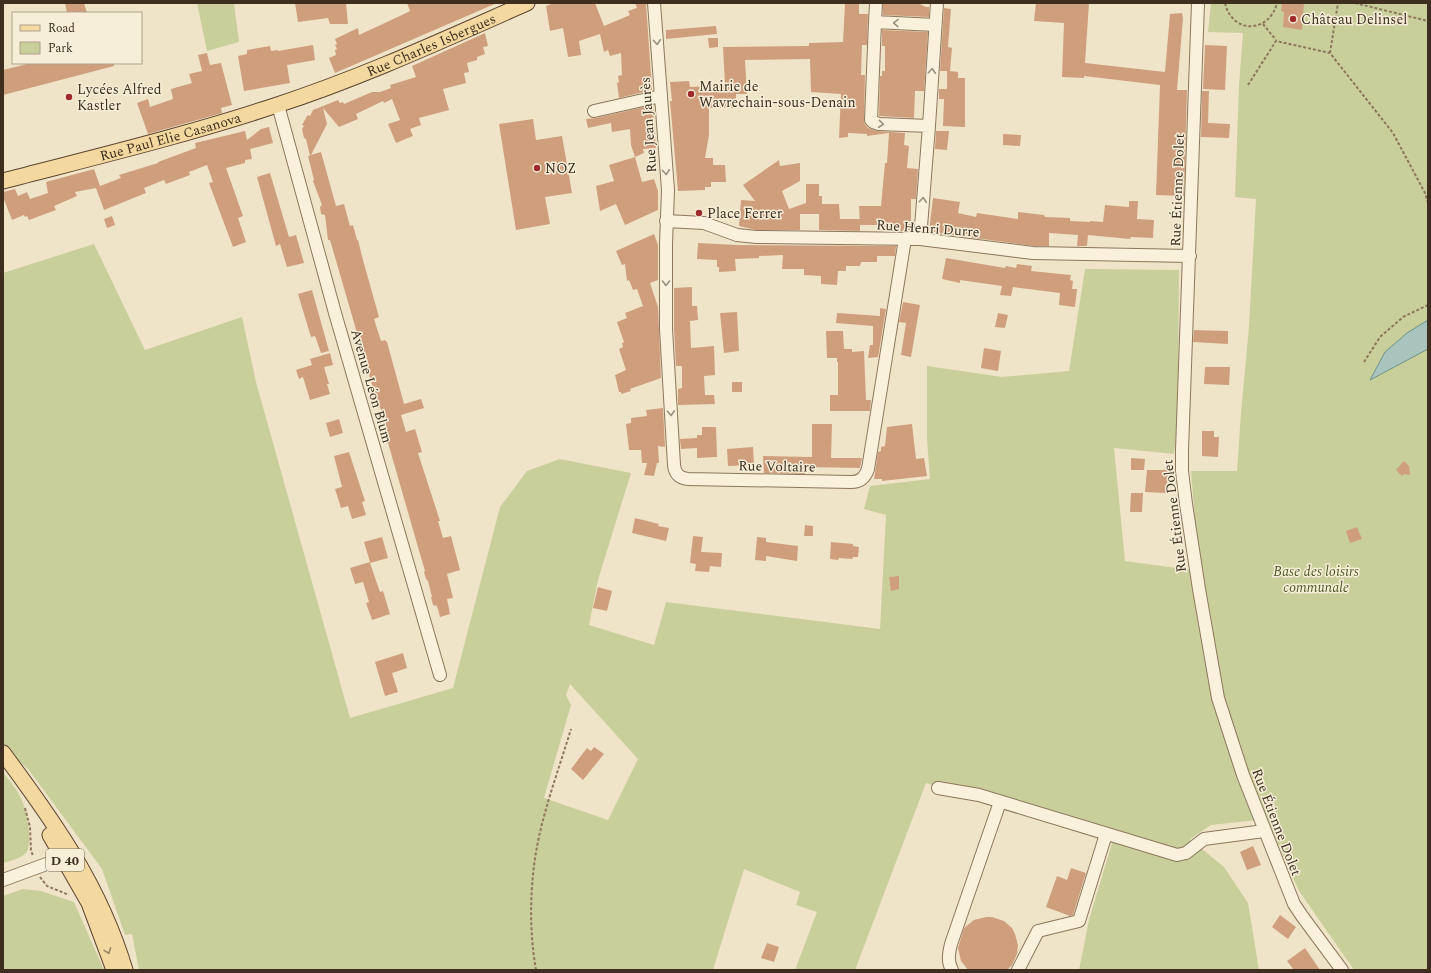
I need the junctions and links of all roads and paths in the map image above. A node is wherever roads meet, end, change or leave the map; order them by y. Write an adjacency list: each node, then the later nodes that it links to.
1 (527, 3): 16 (main road, Rue Charles Isbergues)
2 (654, 3): 18 (street, Rue Jean Jaurès, one-way to 18)
3 (876, 3): 11 (street)
4 (936, 3): 13 (street)
5 (1198, 3): 28 (street, Rue Étienne Dolet)
6 (1225, 3): 12 (path)
7 (1277, 3): 12 (path)
8 (1338, 3): 15 (path)
9 (1355, 3): 10 (path)
10 (1428, 21)
11 (875, 22): 13 (street, one-way to 11); 21 (street, one-way to 21)
12 (1263, 24): 14 (path)
13 (935, 25): 21 (street, one-way to 13)
14 (1276, 41): 15 (path); 17 (path)
15 (1330, 53): 23 (path)
16 (335, 84): 19 (main road, Rue Paul Elie Casanova)
17 (1248, 85)
18 (661, 96): 20 (street); 24 (street, Rue Jean Jaurès, one-way to 24)
19 (278, 105): 22 (main road, Rue Paul Elie Casanova); 31 (street, Avenue Léon Blum)
20 (594, 111)
21 (929, 126): 26 (street, one-way to 21)
22 (3, 181)
23 (1428, 203)
24 (666, 221): 25 (street, Rue Henri Durre); 27 (street, Rue Jean Jaurès)
25 (905, 239): 26 (street, Rue Henri Durre); 27 (street, Rue Voltaire, one-way to 25)
26 (920, 239): 28 (street, Rue Henri Durre)
27 (666, 244)
28 (1190, 256): 37 (street, Rue Étienne Dolet)
29 (1428, 305): 30 (path)
30 (1364, 362)
31 (440, 675)
32 (571, 729): 45 (path)
33 (4, 754): 39 (main road, D 40)
34 (938, 788): 35 (street)
35 (1000, 802): 38 (street); 46 (street)
36 (28, 818): 40 (path)
37 (1264, 831): 38 (street); 48 (street, Rue Étienne Dolet)
38 (1106, 834): 47 (street)
39 (69, 856): 40 (street); 43 (main road, D 40, one-way to 43); 44 (main road, D 40)
40 (36, 869): 41 (street); 42 (path)
41 (3, 880)
42 (72, 897)
43 (114, 970)
44 (125, 970)
45 (536, 970)
46 (952, 970)
47 (1018, 970)
48 (1342, 970)

